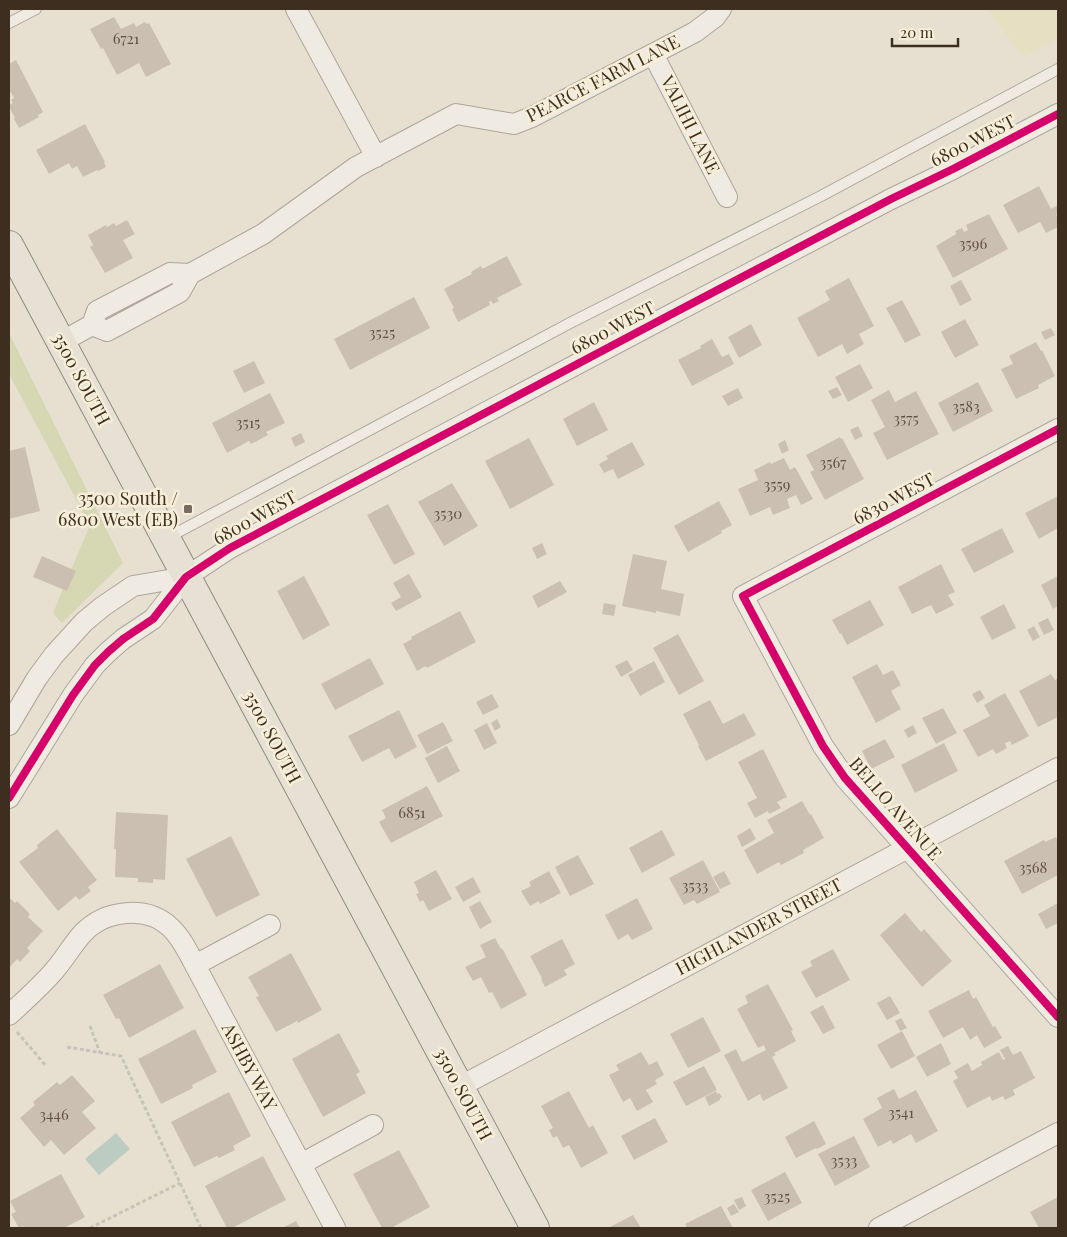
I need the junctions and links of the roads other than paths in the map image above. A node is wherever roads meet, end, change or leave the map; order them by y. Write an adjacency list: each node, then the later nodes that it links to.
1 (36, 9): 4 (lane)
2 (296, 9): 8 (street)
3 (721, 9): 5 (street, PEARCE FARM LANE)
4 (9, 23)
5 (652, 54): 8 (street, PEARCE FARM LANE); 9 (street, VALIHI LANE)
6 (1058, 69): 13 (lane, 6800 WEST)
7 (1058, 114): 14 (street, 6800 WEST)
8 (376, 157): 11 (street, PEARCE FARM LANE)
9 (727, 197)
10 (9, 245): 11 (main road, 3500 SOUTH)
11 (61, 342): 13 (main road, 3500 SOUTH)
12 (1058, 429): 15 (street, 6830 WEST)
13 (166, 538): 14 (main road, 3500 SOUTH)
14 (186, 577): 16 (street); 18 (street); 24 (main road, 3500 SOUTH)
15 (743, 596): 19 (street, BELLO AVENUE)
16 (9, 725)
17 (1058, 768): 19 (street, HIGHLANDER STREET)
18 (9, 798)
19 (908, 848): 22 (street, BELLO AVENUE); 24 (street, HIGHLANDER STREET)
20 (270, 925): 21 (street)
21 (195, 965): 23 (street, ASHBY WAY); 27 (street, ASHBY WAY)
22 (1058, 1017)
23 (12, 1022)
24 (459, 1087): 29 (main road, 3500 SOUTH)
25 (373, 1124): 27 (street)
26 (1058, 1133): 30 (street)
27 (301, 1164): 28 (street, ASHBY WAY)
28 (335, 1228)
29 (535, 1228)
30 (878, 1228)

